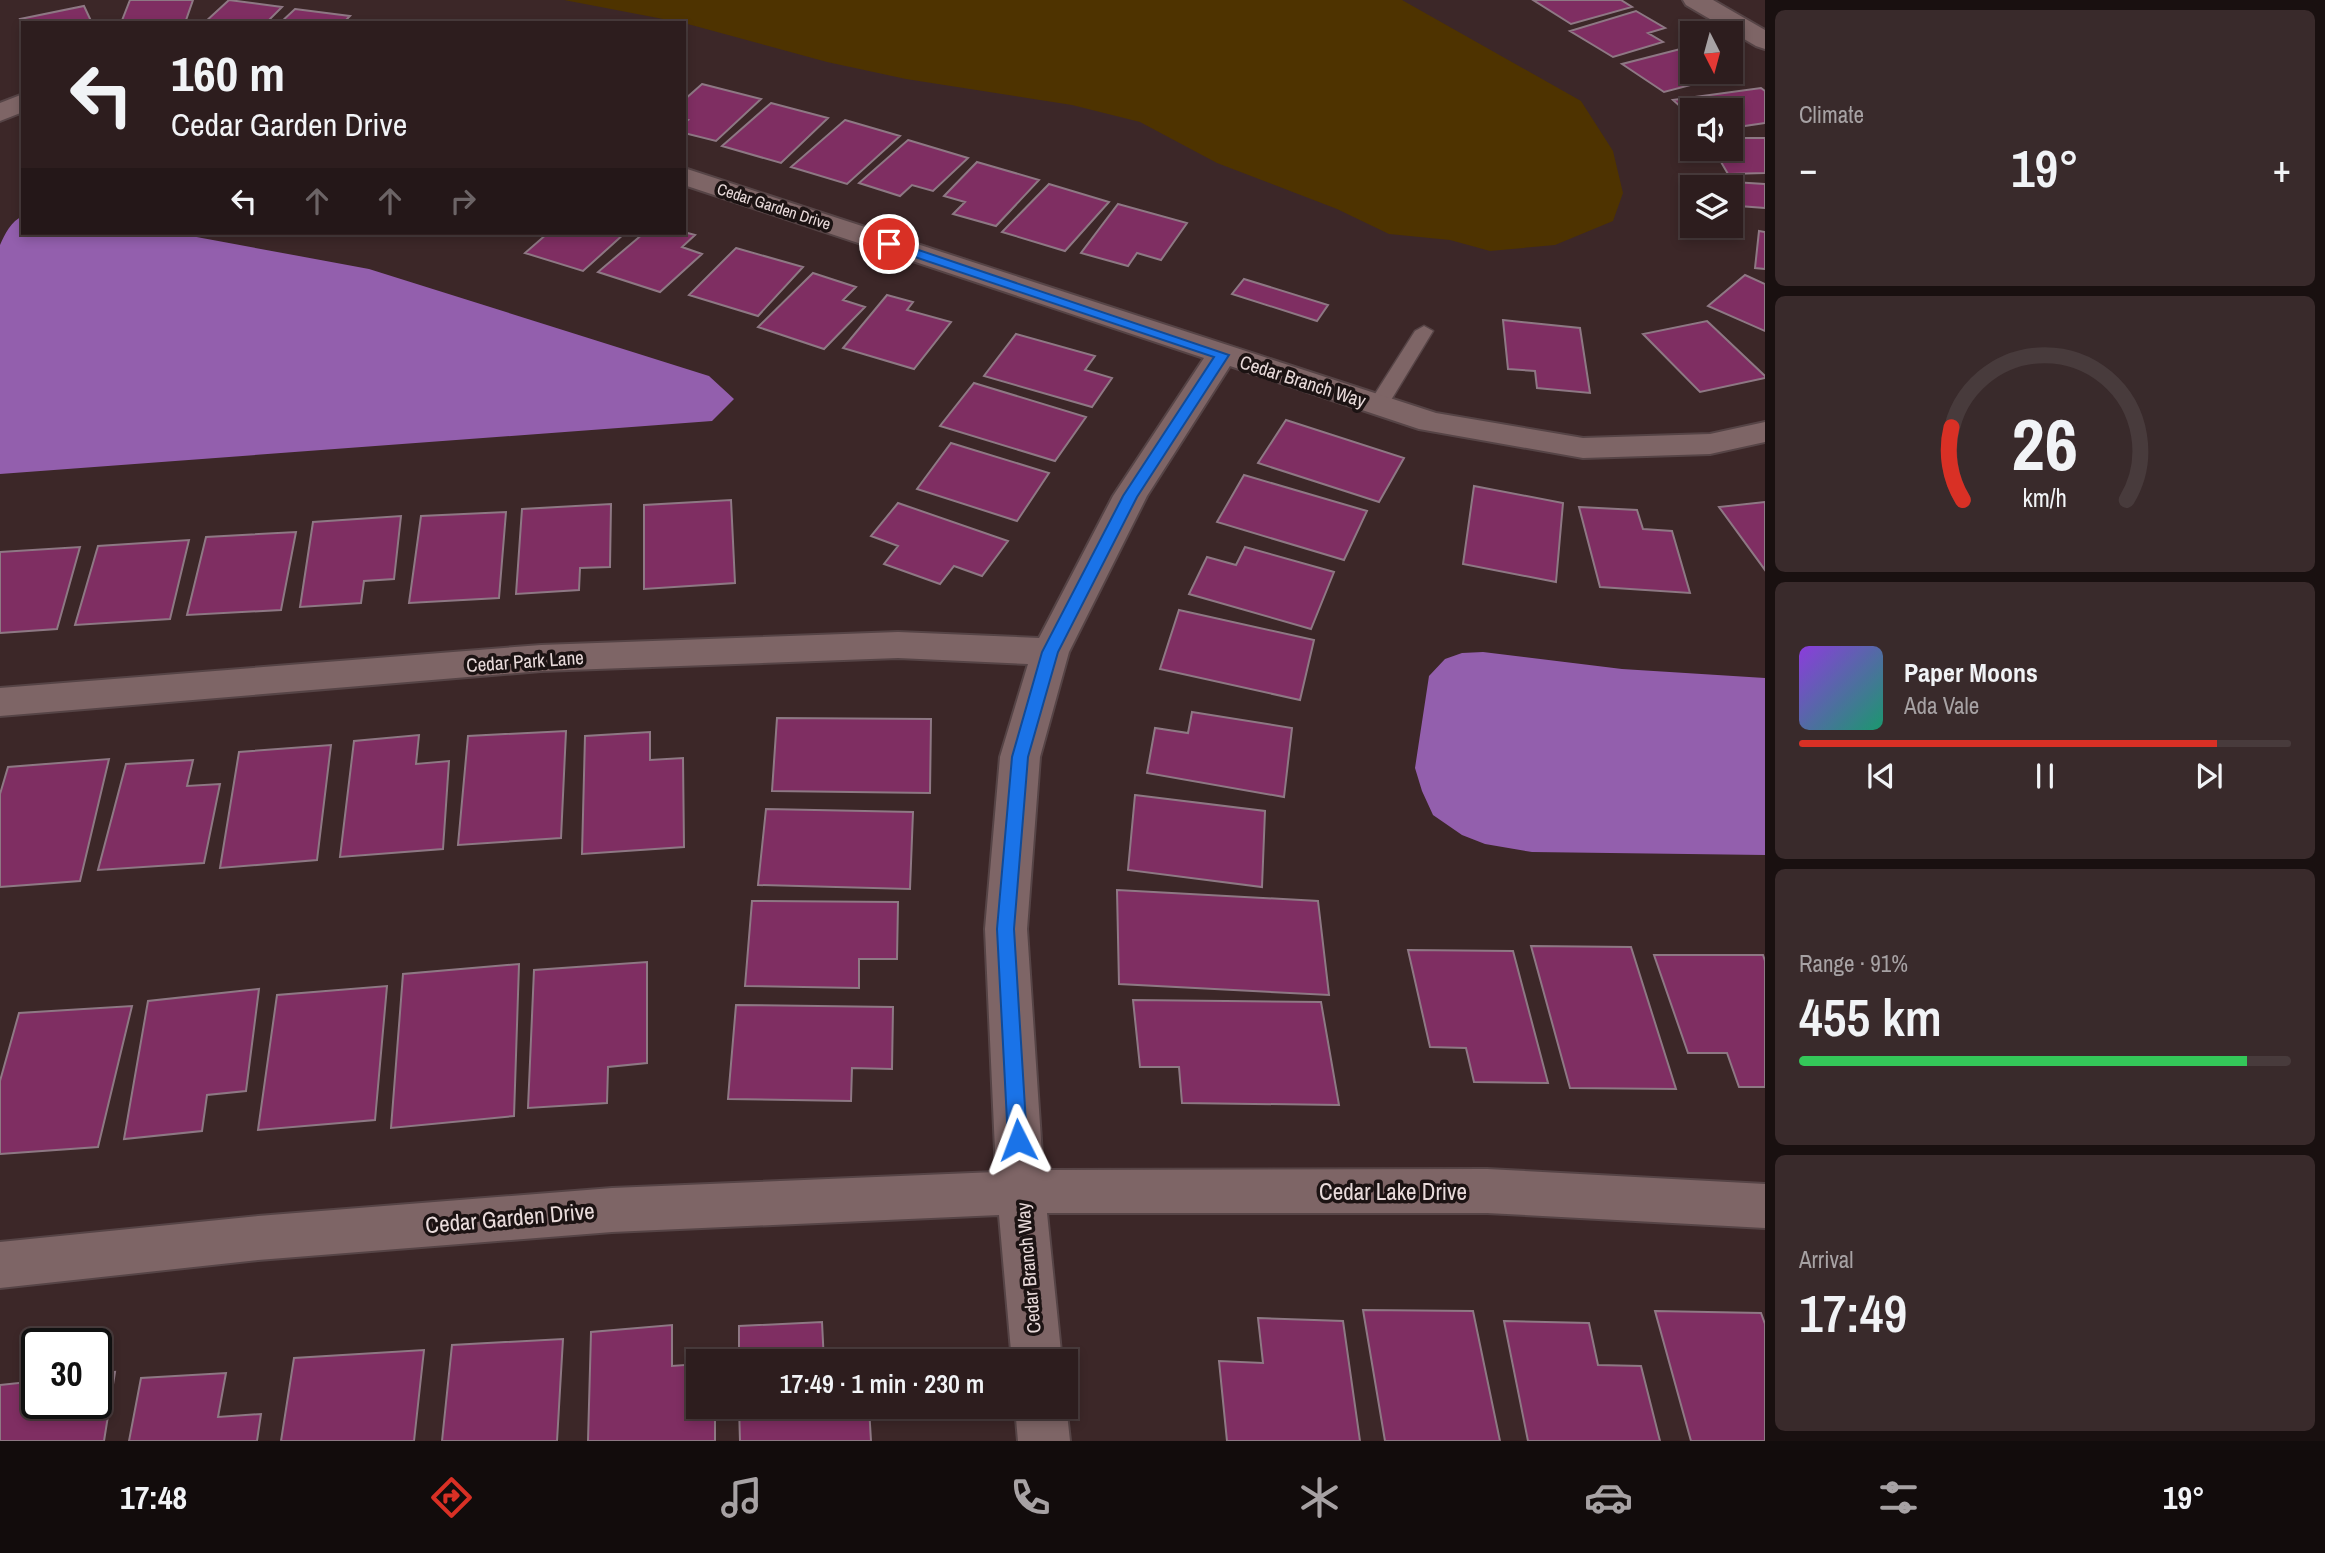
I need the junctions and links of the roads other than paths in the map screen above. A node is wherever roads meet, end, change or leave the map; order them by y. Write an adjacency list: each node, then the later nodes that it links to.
1 (1695, 0): 2 (street)
2 (1765, 41)
3 (21, 103): 4 (street)
4 (0, 113)
5 (686, 177): 7 (street, Cedar Garden Drive)
6 (1424, 331): 8 (lane)
7 (1222, 355): 8 (street, Cedar Branch Way); 10 (street, Cedar Branch Way)
8 (1378, 405): 9 (street, Cedar Branch Way)
9 (1765, 432)
10 (1050, 652): 11 (street, Cedar Park Lane); 12 (street, Cedar Branch Way)
11 (0, 702)
12 (1021, 1192): 13 (street, Cedar Lake Drive); 14 (street, Cedar Garden Drive); 15 (street, Cedar Branch Way)
13 (1765, 1206)
14 (0, 1265)
15 (1036, 1349)
16 (1042, 1419): 17 (street)
17 (1044, 1441)

